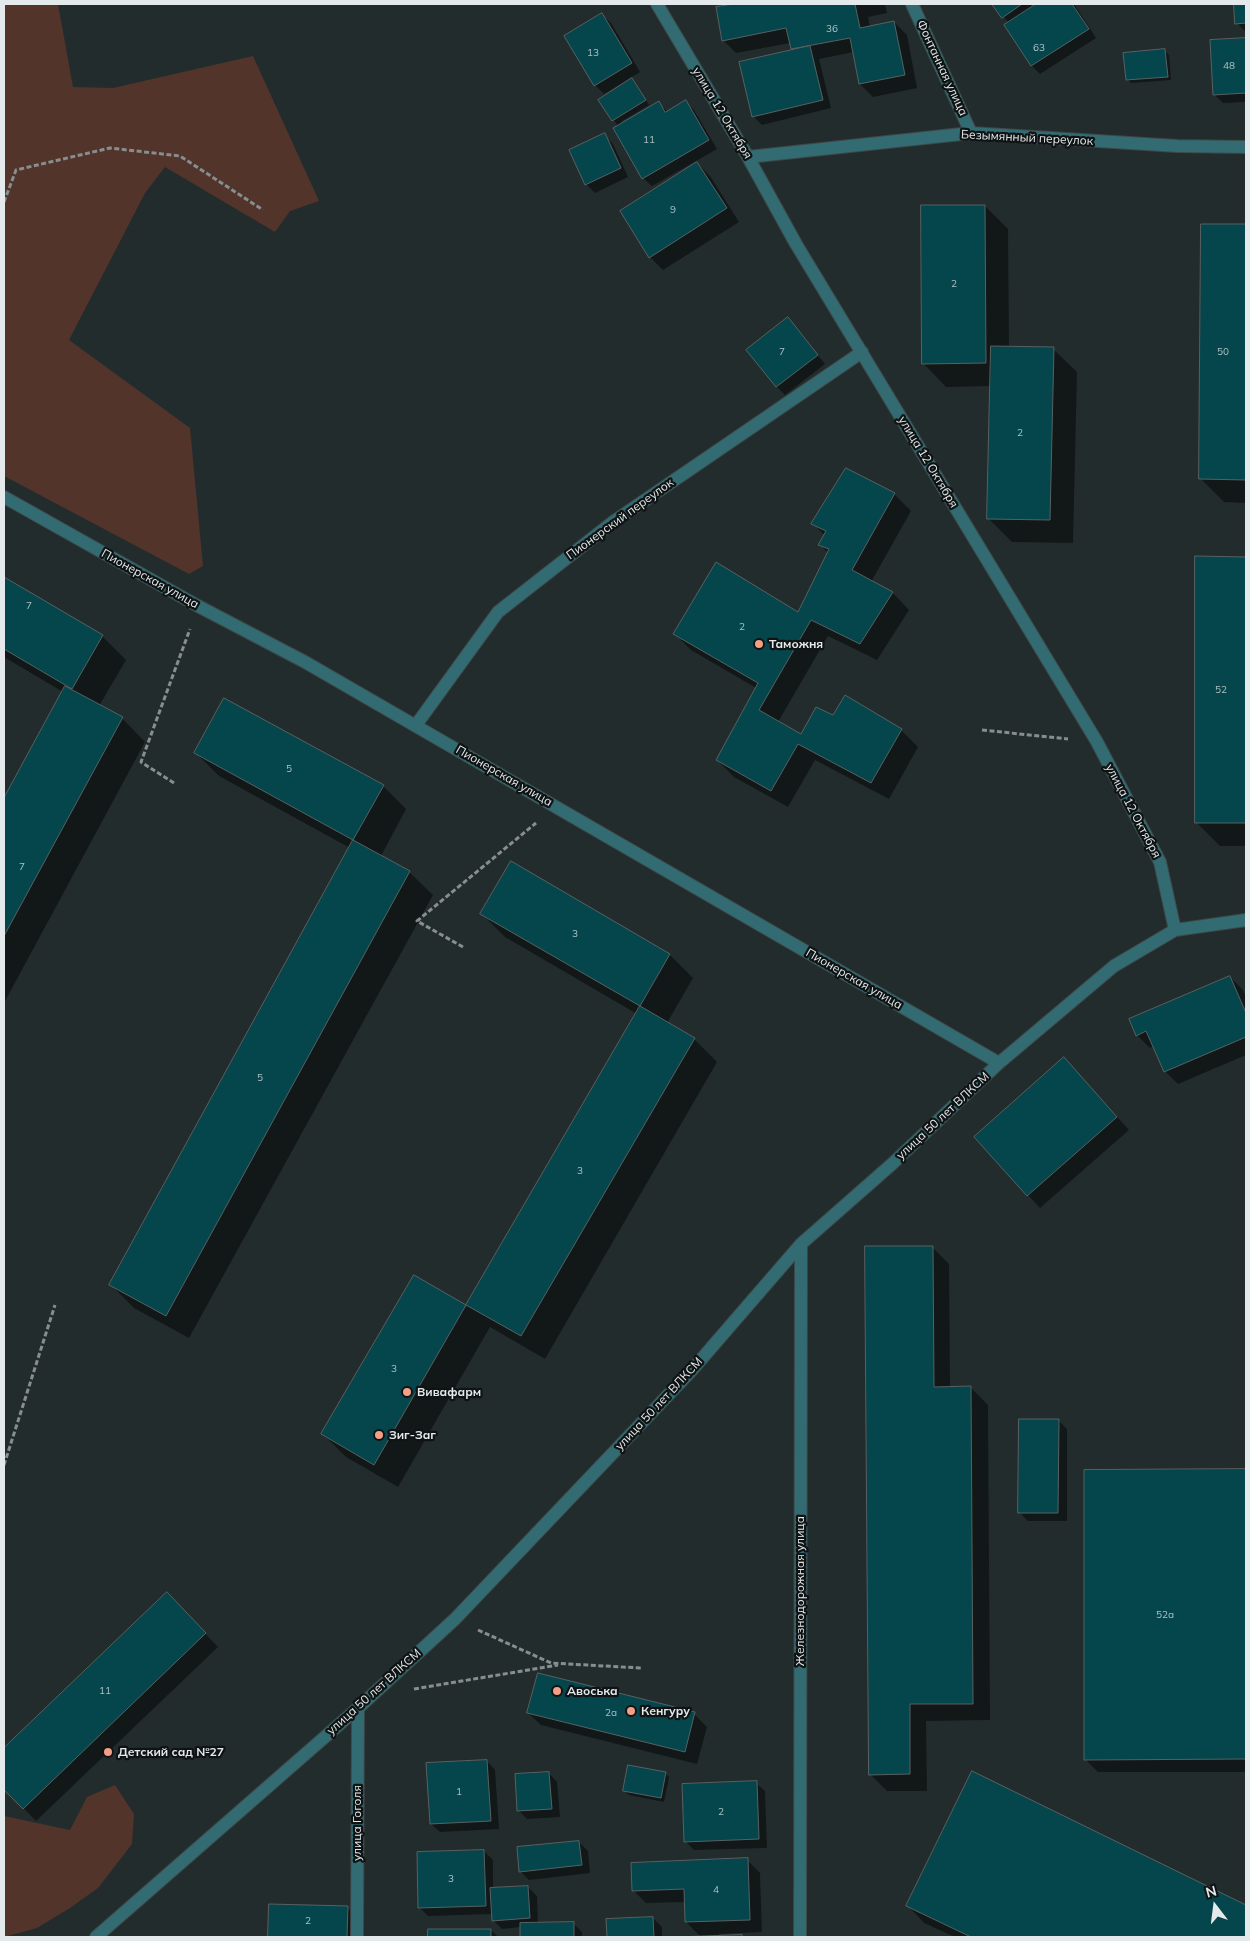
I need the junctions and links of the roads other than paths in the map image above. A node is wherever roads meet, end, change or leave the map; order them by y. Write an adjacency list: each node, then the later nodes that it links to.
1 (657, 4): 5 (street, улица 12 Октября)
2 (912, 4): 3 (street, Фонтанная улица)
3 (971, 133): 4 (street, Безымянный переулок); 5 (street, Безымянный переулок)
4 (1246, 147)
5 (748, 157): 6 (street, улица 12 Октября)
6 (862, 352): 8 (street, Пионерский переулок); 10 (street, улица 12 Октября)
7 (4, 497): 8 (street, Пионерская улица)
8 (416, 725): 11 (street, Пионерская улица)
9 (1246, 920): 10 (street, улица 50 лет ВЛКСМ)
10 (1175, 930): 11 (street, улица 50 лет ВЛКСМ)
11 (999, 1064): 12 (street, улица 50 лет ВЛКСМ)
12 (801, 1244): 13 (street, улица 50 лет ВЛКСМ); 16 (street, Железнодорожная улица)
13 (358, 1708): 14 (street, улица 50 лет ВЛКСМ); 15 (street, улица Гоголя)
14 (96, 1937)
15 (357, 1937)
16 (800, 1937)

